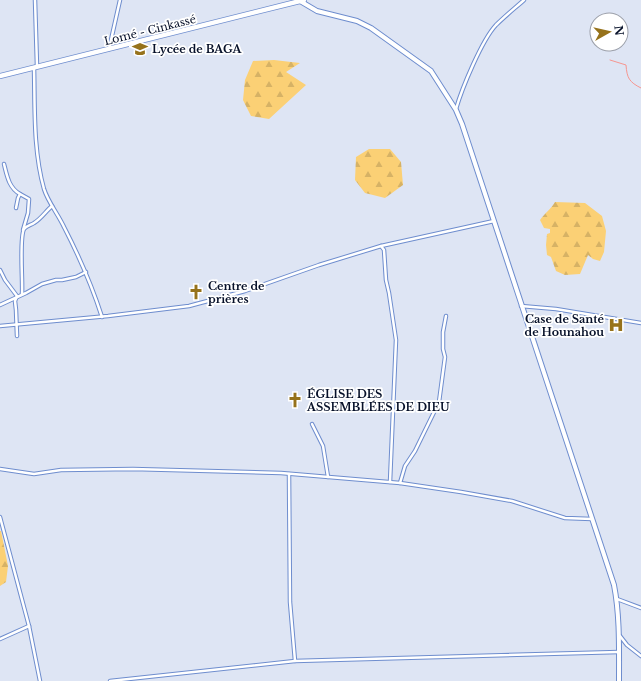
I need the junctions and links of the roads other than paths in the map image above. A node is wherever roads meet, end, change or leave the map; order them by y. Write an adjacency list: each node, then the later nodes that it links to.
1 (35, 0): 6 (street)
2 (120, 0): 5 (street)
3 (524, 0): 8 (street)
4 (302, 1): 5 (highway, Lomé - Cinkassé); 8 (main road)
5 (109, 49): 6 (highway, Lomé - Cinkassé)
6 (36, 67): 7 (highway, Lomé - Cinkassé); 11 (street)
7 (0, 76)
8 (456, 110): 13 (main road)
9 (4, 164): 10 (street)
10 (20, 194): 12 (street); 14 (street)
11 (52, 206): 14 (street); 17 (street)
12 (16, 208)
13 (494, 221): 15 (street); 21 (main road)
14 (23, 230): 18 (street)
15 (382, 246): 23 (street); 32 (street)
16 (0, 270): 19 (street)
17 (86, 272): 18 (street); 23 (street)
18 (22, 294): 19 (street)
19 (16, 298): 20 (street); 25 (street)
20 (0, 305)
21 (521, 306): 24 (street); 35 (main road)
22 (446, 316): 33 (street)
23 (102, 317): 25 (street)
24 (641, 322)
25 (16, 324): 26 (street); 27 (street)
26 (0, 326)
27 (17, 336)
28 (312, 424): 31 (street)
29 (0, 469): 30 (street)
30 (289, 474): 31 (street); 43 (street)
31 (328, 477): 32 (street)
32 (390, 482): 33 (street)
33 (400, 483): 35 (street)
34 (0, 517): 38 (street)
35 (592, 519): 36 (main road)
36 (617, 599): 37 (street); 39 (main road)
37 (641, 608)
38 (29, 626): 40 (street); 44 (street)
39 (619, 635): 41 (main road); 42 (street)
40 (0, 639)
41 (619, 652): 43 (street); 46 (main road)
42 (641, 656)
43 (295, 661): 45 (street)
44 (40, 681)
45 (110, 681)
46 (619, 681)

